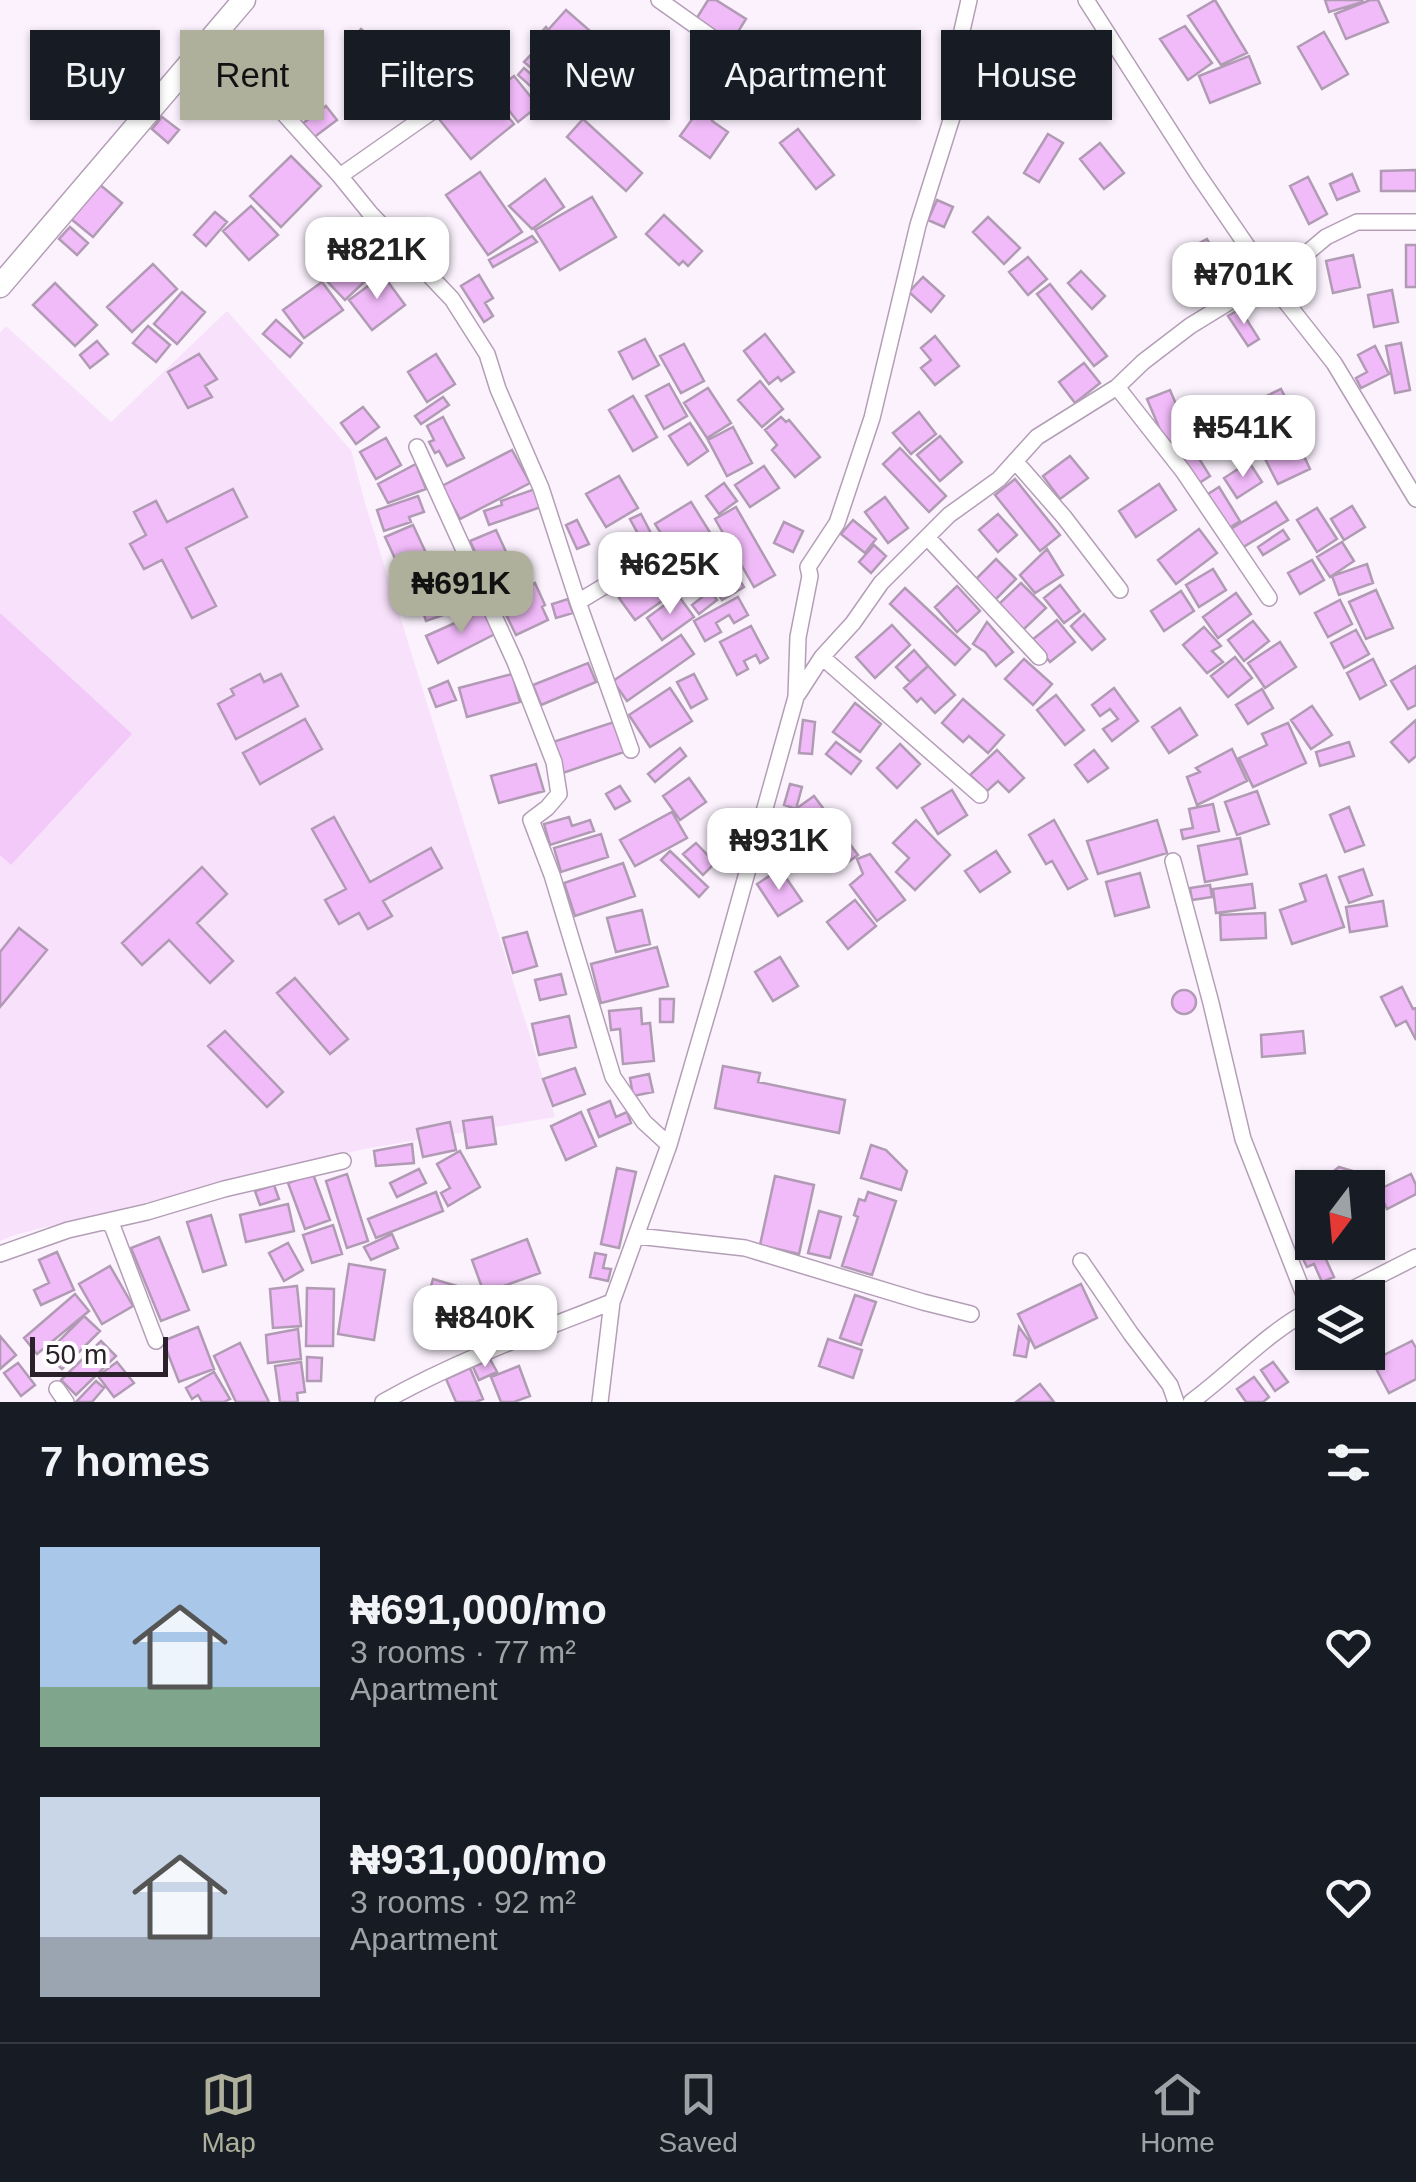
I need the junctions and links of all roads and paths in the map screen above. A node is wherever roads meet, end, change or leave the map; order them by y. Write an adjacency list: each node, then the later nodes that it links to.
1 (244, 0): 5 (main road)
2 (660, 0): 6 (street)
3 (969, 0): 26 (street)
4 (1086, 0): 12 (street)
5 (217, 30)
6 (702, 30)
7 (180, 73): 14 (main road)
8 (290, 120): 10 (street)
9 (420, 120): 10 (street)
10 (340, 176): 23 (street)
11 (1416, 222): 12 (street)
12 (1260, 262): 13 (street)
13 (1270, 277): 15 (street); 18 (street)
14 (0, 286)
15 (1116, 387): 17 (street); 22 (street)
16 (417, 447): 30 (street)
17 (1015, 461): 19 (street); 21 (street)
18 (1416, 499)
19 (927, 537): 24 (street); 25 (street)
20 (661, 552): 23 (street)
21 (1120, 590)
22 (1269, 598)
23 (578, 602): 27 (street)
24 (822, 657): 26 (street); 28 (street)
25 (1039, 657)
26 (796, 697): 30 (street)
27 (631, 750)
28 (980, 796)
29 (1173, 861): 37 (street)
30 (669, 1145): 33 (street)
31 (342, 1162): 32 (street)
32 (104, 1222): 34 (street); 42 (street)
33 (637, 1236): 39 (street); 40 (street)
34 (0, 1254)
35 (1416, 1257): 38 (street)
36 (1081, 1260): 45 (street)
37 (1299, 1280)
38 (1371, 1280)
39 (612, 1302): 43 (street); 44 (street)
40 (971, 1314)
41 (1295, 1317): 46 (street)
42 (156, 1340)
43 (382, 1402)
44 (600, 1402)
45 (1176, 1402)
46 (1191, 1402)

